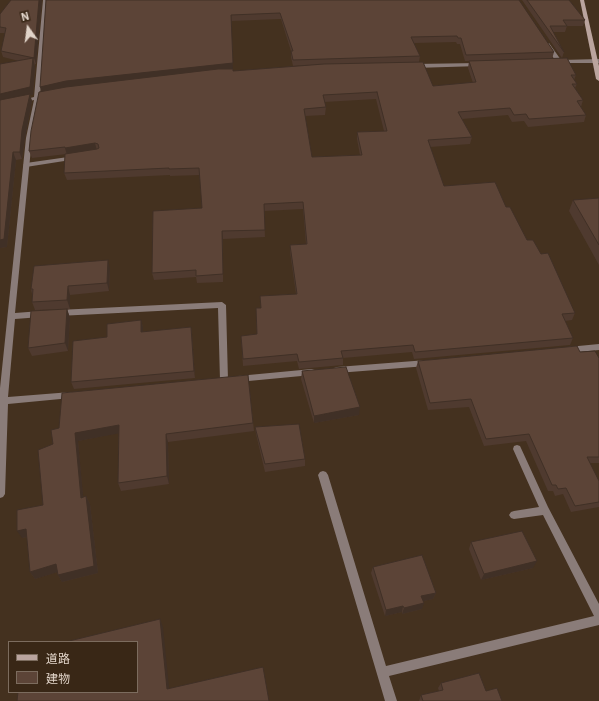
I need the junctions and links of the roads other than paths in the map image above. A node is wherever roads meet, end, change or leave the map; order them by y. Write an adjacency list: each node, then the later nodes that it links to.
1 (45, 0): 11 (street)
2 (582, 0): 4 (street)
3 (544, 39): 5 (street)
4 (597, 61): 5 (street); 9 (street)
5 (559, 62): 6 (street)
6 (552, 63)
7 (485, 65): 8 (street)
8 (409, 66)
9 (599, 79)
10 (52, 95): 11 (street)
11 (37, 98): 12 (street); 14 (street)
12 (18, 102)
13 (81, 157): 14 (street)
14 (26, 164): 15 (street)
15 (12, 316): 18 (street); 20 (street)
16 (599, 347): 17 (street)
17 (561, 351)
18 (438, 362)
19 (83, 393): 20 (street)
20 (2, 401): 23 (street)
21 (517, 449): 24 (street)
22 (323, 476): 28 (street)
23 (0, 494)
24 (544, 510): 25 (street); 26 (street)
25 (514, 515)
26 (599, 615)
27 (599, 620): 28 (street)
28 (382, 672): 29 (street)
29 (391, 701)

